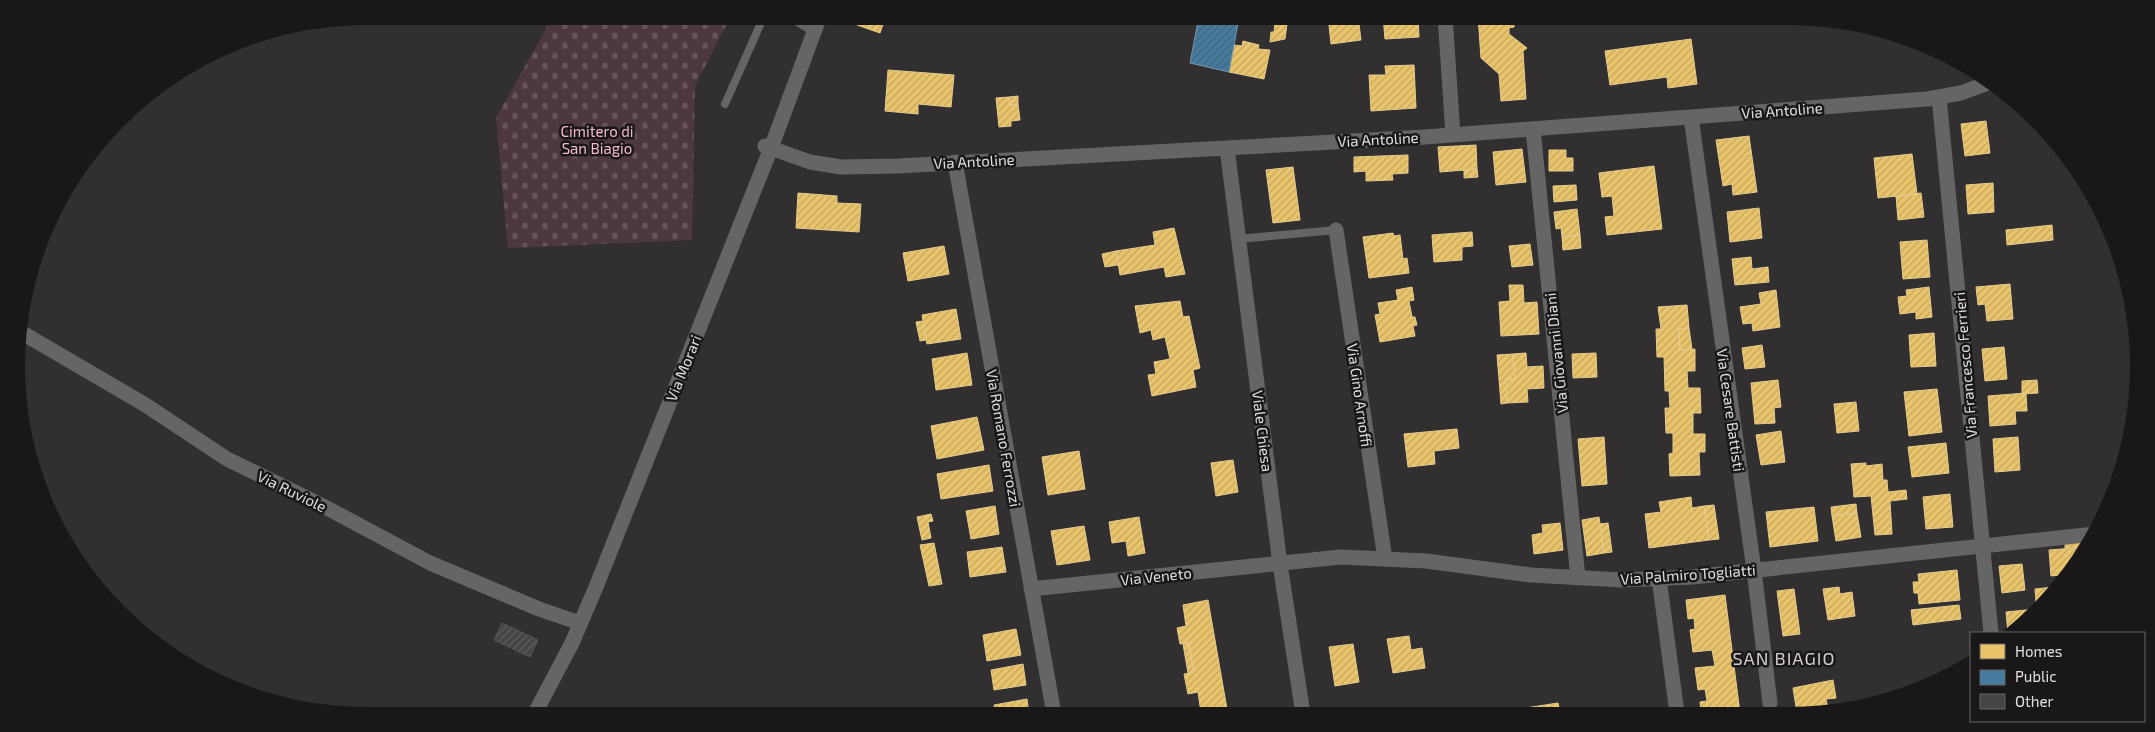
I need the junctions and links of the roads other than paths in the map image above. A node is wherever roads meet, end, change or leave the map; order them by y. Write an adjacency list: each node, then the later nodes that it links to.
1 (760, 25): 8 (lane)
2 (803, 25): 5 (lane)
3 (817, 25): 5 (street, Via Morari)
4 (1446, 25): 11 (street)
5 (814, 32): 12 (street, Via Morari)
6 (1983, 85): 7 (street, Via Antoline)
7 (1939, 97): 9 (street, Via Antoline); 19 (street, Via Francesco Ferrieri)
8 (725, 104)
9 (1691, 117): 10 (street, Via Antoline); 22 (street, Via Cesare Battisti)
10 (1533, 129): 11 (street, Via Antoline); 23 (street, Via Giovanni Diani)
11 (1453, 135): 13 (street, Via Antoline)
12 (768, 147): 14 (street, Via Antoline); 26 (street, Via Morari)
13 (1226, 148): 14 (street, Via Antoline); 16 (street, Viale Chiesa)
14 (955, 162): 25 (street, Via Romano Ferrozzi)
15 (1336, 230): 16 (lane); 20 (street, Via Gino Arnoffi)
16 (1238, 239): 21 (street, Viale Chiesa)
17 (27, 336): 26 (street, Via Ruviole)
18 (2085, 535): 19 (street, Via Palmiro Togliatti)
19 (1982, 546): 22 (street, Via Palmiro Togliatti); 27 (street, Via Francesco Ferrieri)
20 (1384, 559): 21 (street, Via Palmiro Togliatti); 23 (street, Via Palmiro Togliatti)
21 (1280, 564): 25 (street, Via Veneto); 31 (street, Viale Chiesa)
22 (1754, 570): 24 (street, Via Palmiro Togliatti); 28 (street, Via Cesare Battisti)
23 (1578, 578): 24 (street, Via Palmiro Togliatti)
24 (1659, 578): 32 (street)
25 (1031, 589): 30 (street, Via Romano Ferrozzi)
26 (580, 624): 29 (street, Via Morari)
27 (1990, 632)
28 (1770, 703)
29 (538, 707)
30 (1053, 707)
31 (1302, 707)
32 (1676, 707)

